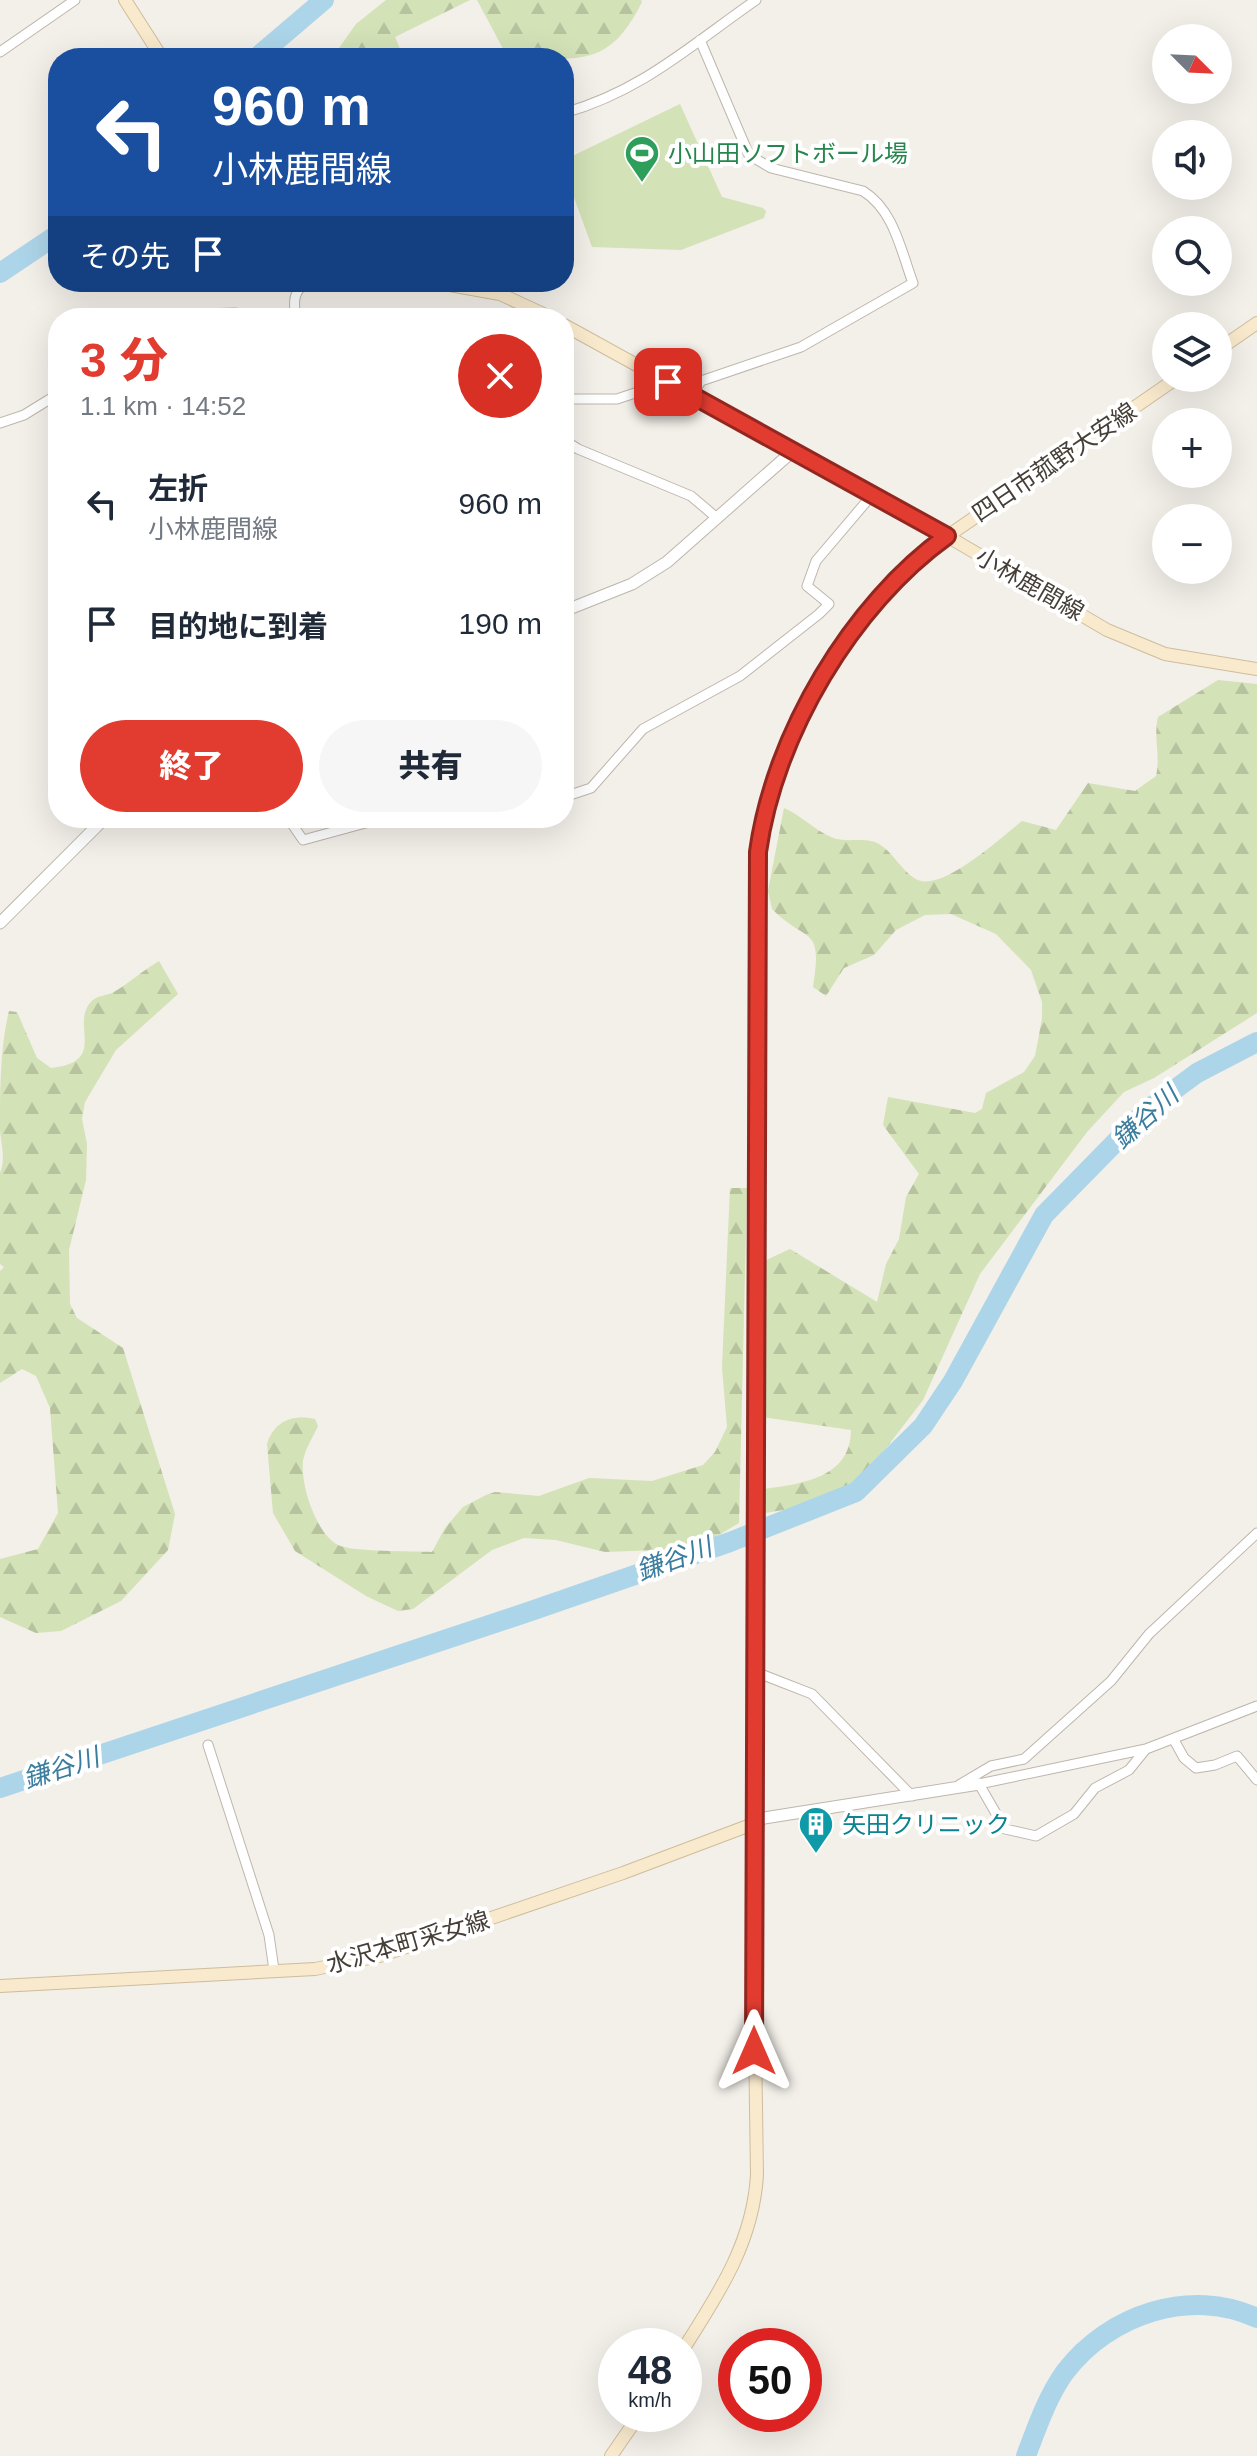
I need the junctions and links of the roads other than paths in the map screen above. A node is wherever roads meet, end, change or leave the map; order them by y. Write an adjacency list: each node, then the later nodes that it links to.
1 (75, 0): 6 (street)
2 (125, 0): 5 (main road)
3 (756, 0): 4 (street)
4 (700, 40): 7 (street); 15 (street)
5 (156, 48)
6 (0, 52)
7 (574, 110)
8 (489, 292): 9 (main road)
9 (530, 308)
10 (1257, 323): 12 (main road)
11 (574, 330): 13 (main road, 小林鹿間線)
12 (1232, 340)
13 (668, 382): 15 (main road, 小林鹿間線); 16 (street)
14 (1157, 392): 23 (main road, 四日市菰野大安線)
15 (692, 395): 20 (main road, 小林鹿間線)
16 (574, 399)
17 (48, 400): 18 (street)
18 (0, 423)
19 (574, 446): 22 (street)
20 (794, 450): 21 (main road, 小林鹿間線); 22 (street)
21 (872, 495): 23 (main road, 小林鹿間線); 26 (street)
22 (717, 518): 24 (street)
23 (947, 536): 25 (main road, 小林鹿間線); 32 (main road, 四日市菰野大安線)
24 (574, 607)
25 (1257, 669)
26 (574, 794)
27 (95, 828): 30 (street)
28 (295, 828): 29 (street)
29 (347, 828)
30 (0, 923)
31 (1257, 1533): 39 (street)
32 (753, 1671): 40 (street); 41 (main road, 四日市菰野大安線)
33 (1257, 1706): 34 (street)
34 (1174, 1740): 36 (street); 37 (street)
35 (208, 1745): 42 (street)
36 (1146, 1749): 38 (street); 38 (street)
37 (1257, 1780)
38 (979, 1784): 39 (street)
39 (953, 1788): 40 (street)
40 (912, 1796): 41 (street)
41 (753, 1824): 42 (main road, 水沢本町采女線); 44 (main road, 四日市菰野大安線)
42 (274, 1970): 43 (main road, 水沢本町采女線)
43 (0, 1986)
44 (697, 2328)
45 (628, 2432): 46 (main road)
46 (611, 2456)

